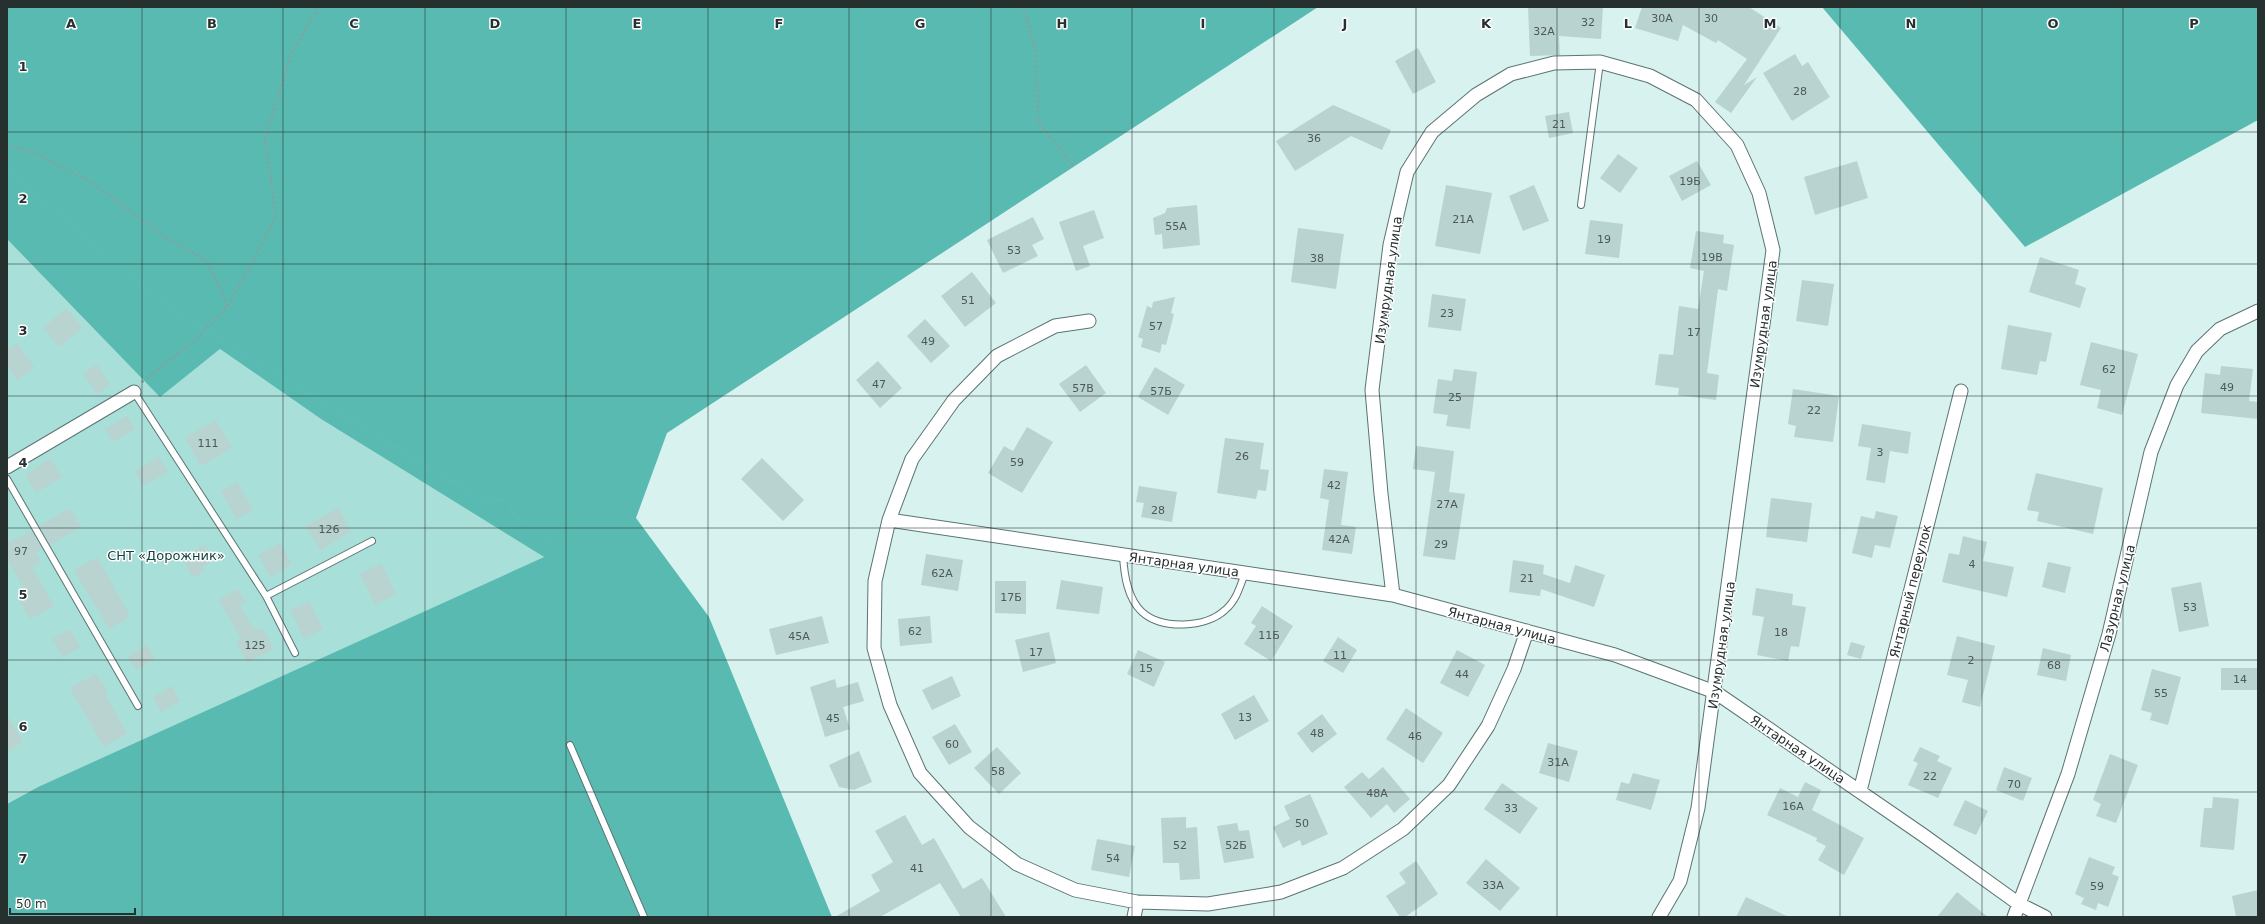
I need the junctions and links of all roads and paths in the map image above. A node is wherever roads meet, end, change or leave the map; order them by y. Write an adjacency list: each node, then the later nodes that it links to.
1 (318, 7): 7 (path)
2 (1023, 7): 5 (path)
3 (1600, 62): 6 (lane); 19 (street, Изумрудная улица); 23 (street, Изумрудная улица)
4 (7, 145): 7 (path)
5 (1074, 167)
6 (1581, 205)
7 (228, 306): 10 (path)
8 (2258, 311): 28 (street, Лазурная улица)
9 (1089, 321): 15 (street)
10 (144, 380)
11 (1961, 391): 26 (street, Янтарный переулок)
12 (134, 392): 13 (street); 20 (lane)
13 (7, 467)
14 (7, 479): 24 (lane)
15 (888, 520): 17 (street, Янтарная улица); 27 (street)
16 (372, 540): 20 (lane)
17 (1124, 555): 18 (street, Янтарная улица); 18 (lane)
18 (1245, 573): 19 (street, Янтарная улица)
19 (1393, 595): 21 (street, Янтарная улица)
20 (266, 596): 22 (lane)
21 (1527, 631): 23 (street, Янтарная улица); 27 (street)
22 (295, 653)
23 (1715, 692): 26 (street, Янтарная улица); 29 (street, Изумрудная улица)
24 (138, 706)
25 (570, 745): 30 (lane)
26 (1860, 791): 28 (street, Янтарная улица)
27 (1137, 902): 31 (street)
28 (2019, 904): 32 (street, Лазурная улица); 33 (street, Янтарная улица)
29 (1661, 916)
30 (644, 917)
31 (1134, 917)
32 (2014, 917)
33 (2045, 917)

